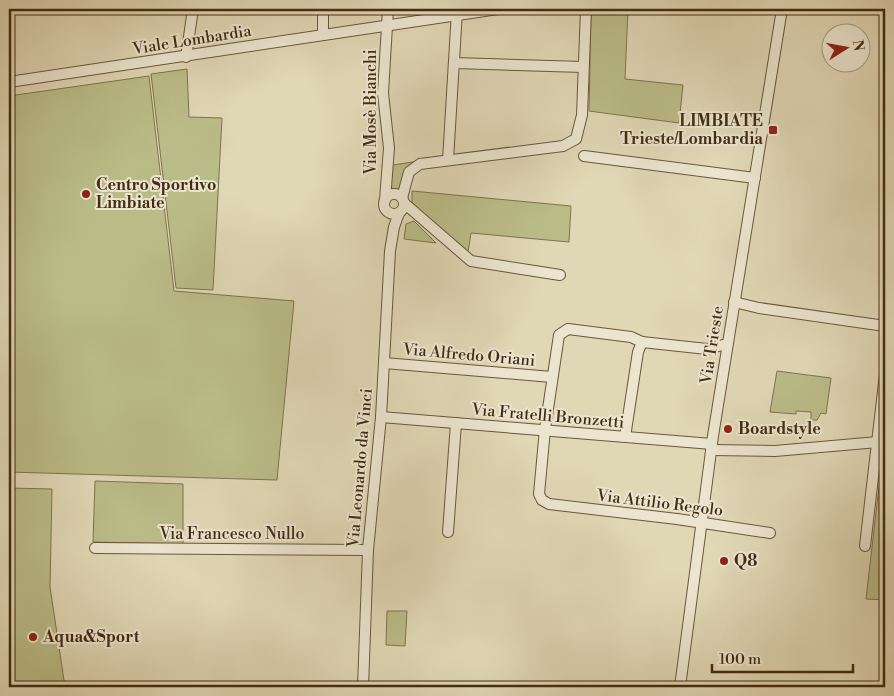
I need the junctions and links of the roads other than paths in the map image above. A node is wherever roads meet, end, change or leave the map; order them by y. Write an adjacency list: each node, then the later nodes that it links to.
1 (193, 9): 10 (street)
2 (323, 9): 9 (street)
3 (388, 9): 8 (street, Via Mosè Bianchi)
4 (498, 9): 7 (street, Viale Lombardia)
5 (586, 9): 12 (street, Via Leonardo da Vinci)
6 (782, 9): 16 (street, Via Trieste)
7 (457, 12): 8 (street, Viale Lombardia); 11 (street)
8 (388, 26): 9 (street, Viale Lombardia); 17 (street, Via Mosè Bianchi)
9 (324, 35): 10 (street, Viale Lombardia)
10 (186, 56): 13 (street, Viale Lombardia)
11 (454, 62): 12 (street); 15 (street)
12 (583, 67): 15 (street, Via Leonardo da Vinci)
13 (9, 82)
14 (584, 156): 16 (street)
15 (448, 160): 18 (street, Via Leonardo da Vinci)
16 (755, 178): 21 (street, Via Trieste)
17 (385, 205): 18 (street); 18 (street); 19 (street, Via Leonardo da Vinci)
18 (401, 206): 19 (street, Via Leonardo da Vinci); 20 (street)
19 (390, 251): 27 (street, Via Leonardo da Vinci)
20 (560, 275)
21 (734, 302): 22 (street); 24 (street, Via Trieste)
22 (885, 326)
23 (642, 342): 25 (street); 29 (street); 33 (street)
24 (728, 344): 25 (street); 26 (street, Via Trieste)
25 (707, 349): 26 (street)
26 (725, 361): 35 (street, Via Trieste)
27 (384, 363): 29 (street, Via Alfredo Oriani); 30 (street, Via Leonardo da Vinci)
28 (885, 374): 34 (street)
29 (552, 376): 32 (street)
30 (381, 417): 31 (street, Via Fratelli Bronzetti); 41 (street, Via Leonardo da Vinci)
31 (456, 423): 32 (street, Via Fratelli Bronzetti); 37 (street)
32 (545, 429): 33 (street, Via Fratelli Bronzetti); 36 (street, Via Attilio Regolo)
33 (625, 438): 35 (street, Via Fratelli Bronzetti)
34 (878, 442): 35 (street, Via Fratelli Bronzetti); 39 (street)
35 (711, 447): 36 (street, Via Trieste)
36 (702, 523): 38 (street, Via Attilio Regolo); 43 (street, Via Trieste)
37 (448, 532)
38 (770, 533)
39 (865, 546)
40 (96, 548): 41 (street, Via Francesco Nullo)
41 (368, 550): 42 (street, Via Leonardo da Vinci)
42 (363, 687)
43 (680, 687)

